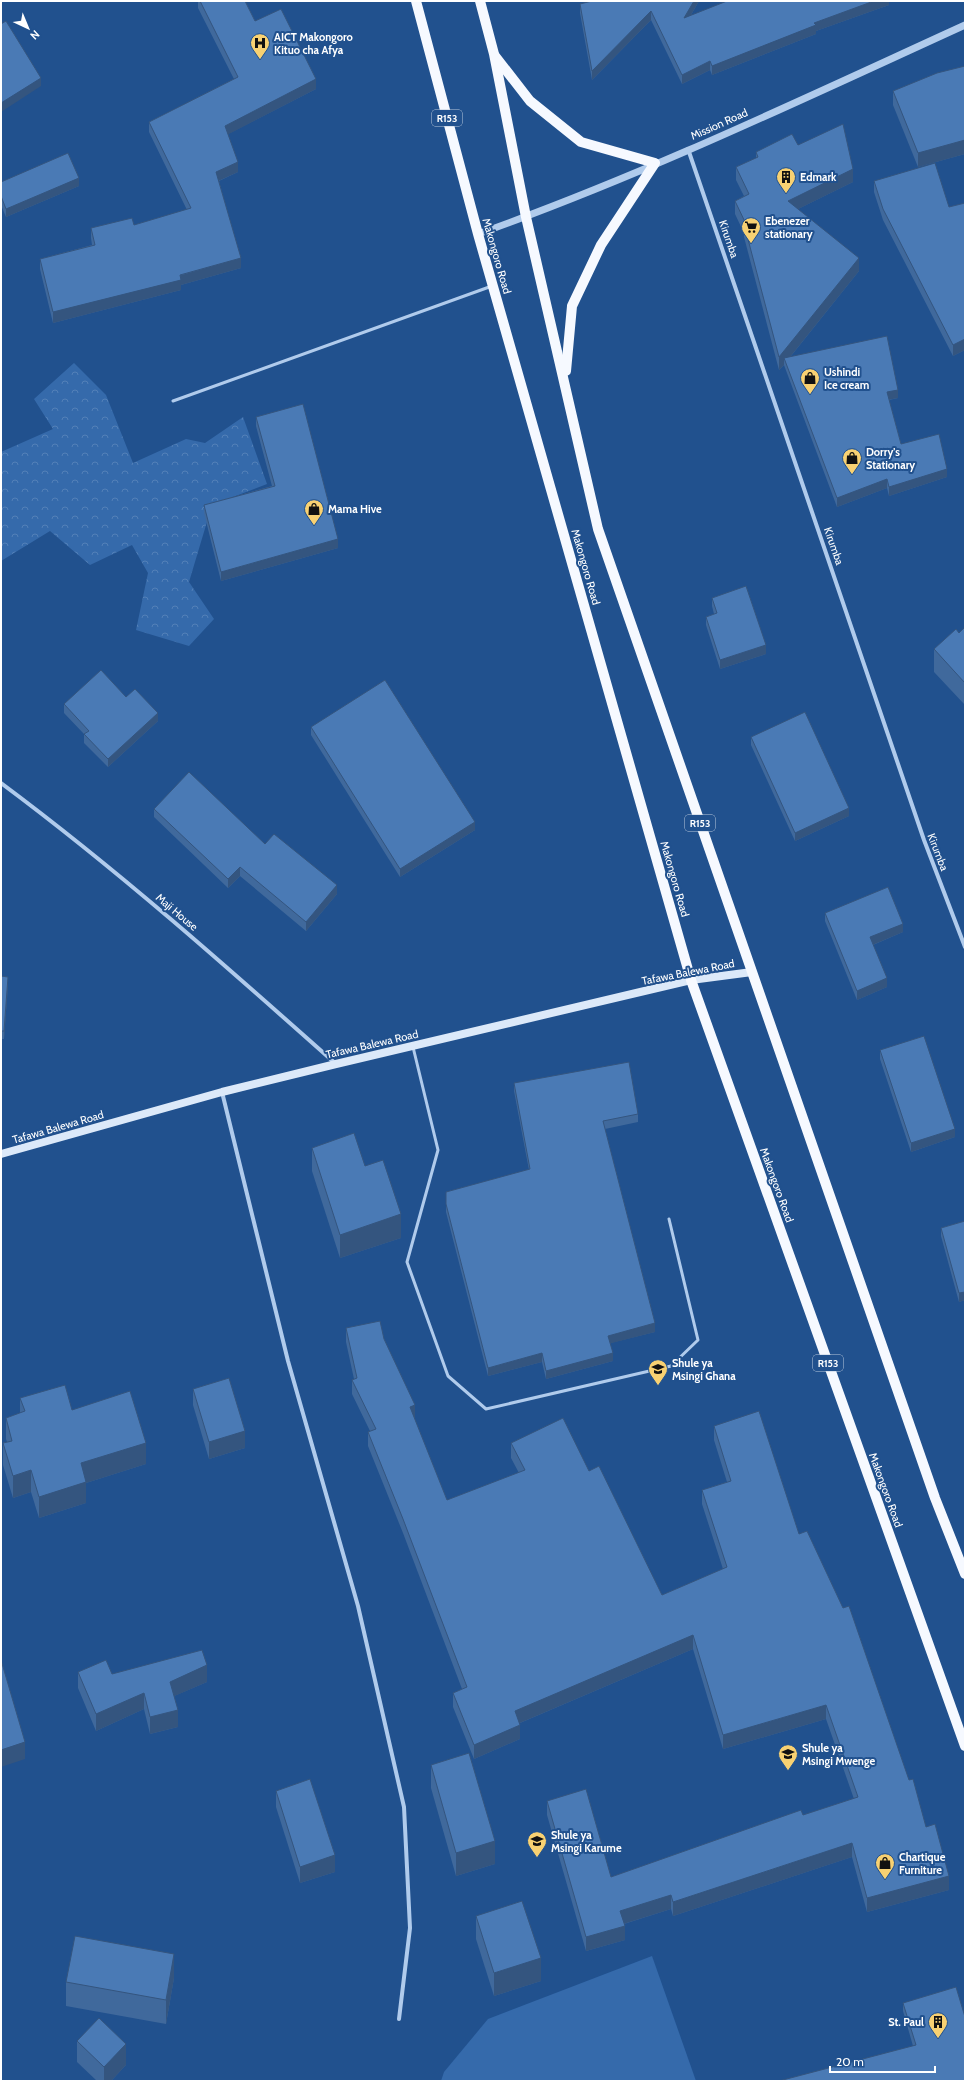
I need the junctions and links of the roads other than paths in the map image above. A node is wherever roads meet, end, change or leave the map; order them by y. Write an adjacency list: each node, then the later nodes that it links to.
1 (416, 1): 8 (main road, Makongoro Road / R153)
2 (480, 1): 4 (main road, Makongoro Road / R153)
3 (965, 25): 5 (street, Mission Road)
4 (494, 54): 6 (main road); 7 (main road, Makongoro Road / R153)
5 (688, 149): 6 (street, Mission Road); 13 (street, Kirumba)
6 (655, 163): 7 (street, Mission Road); 10 (main road)
7 (526, 217): 8 (street, Mission Road); 10 (main road, Makongoro Road / R153)
8 (478, 234): 9 (main road, Makongoro Road / R153)
9 (493, 286): 11 (lane); 15 (main road, Makongoro Road / R153)
10 (565, 380): 14 (main road, Makongoro Road / R153)
11 (173, 401)
12 (1, 783): 17 (street, Maji House)
13 (965, 947)
14 (752, 972): 15 (main road, Tafawa Balewa Road); 21 (main road, Makongoro Road / R153)
15 (691, 980): 16 (main road, Tafawa Balewa Road); 22 (main road, Makongoro Road / R153)
16 (412, 1045): 17 (main road, Tafawa Balewa Road); 20 (lane)
17 (336, 1064): 18 (main road, Tafawa Balewa Road)
18 (222, 1092): 19 (main road, Tafawa Balewa Road); 23 (street)
19 (1, 1154)
20 (669, 1219)
21 (965, 1574)
22 (965, 1746)
23 (399, 2018)

